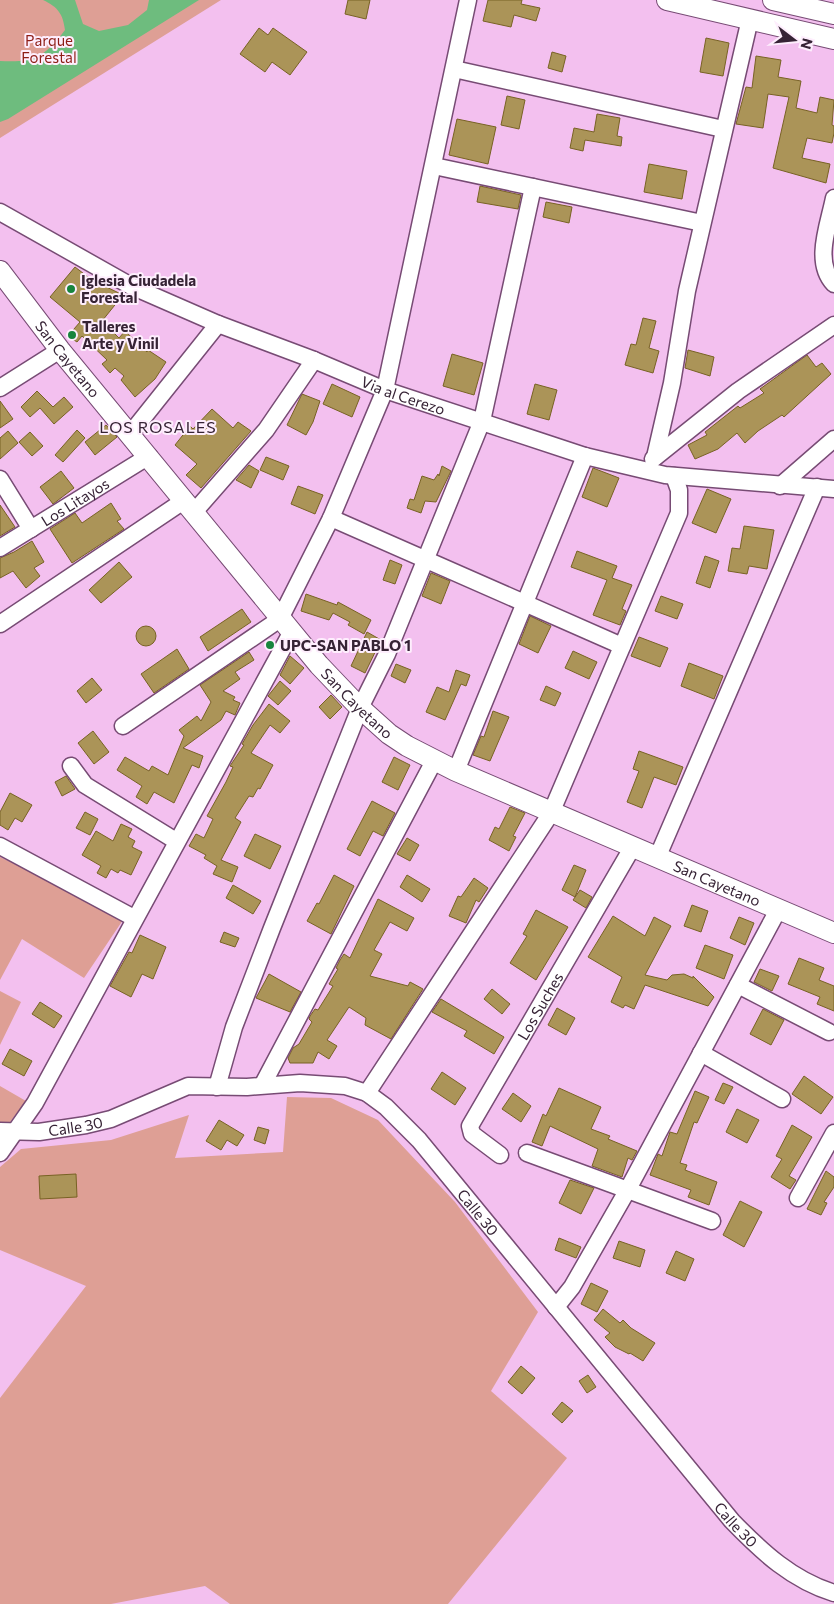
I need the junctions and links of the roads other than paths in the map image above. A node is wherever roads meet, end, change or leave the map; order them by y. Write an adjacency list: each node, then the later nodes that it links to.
1 (468, 0): 7 (street)
2 (667, 0): 5 (main road)
3 (774, 0): 4 (main road)
4 (834, 14)
5 (750, 19): 6 (main road); 8 (street)
6 (834, 38)
7 (454, 69): 8 (street); 9 (street)
8 (723, 129): 13 (street)
9 (434, 166): 10 (street); 21 (street)
10 (533, 187): 13 (street); 22 (street)
11 (834, 198): 15 (street)
12 (0, 212): 16 (street, Via al Cerezo)
13 (702, 223): 27 (street)
14 (0, 272): 18 (main road, San Cayetano)
15 (834, 284)
16 (218, 324): 19 (street, Via al Cerezo); 23 (street)
17 (834, 325): 27 (street)
18 (60, 350): 20 (street); 23 (main road, San Cayetano)
19 (314, 360): 21 (street, Via al Cerezo); 34 (street)
20 (0, 388)
21 (385, 390): 22 (street, Via al Cerezo); 35 (street)
22 (482, 421): 26 (street, Via al Cerezo); 38 (street)
23 (131, 433): 25 (main road, San Cayetano)
24 (834, 439): 31 (street)
25 (149, 456): 34 (main road, San Cayetano); 36 (street, Los Litayos)
26 (585, 456): 28 (street, Via al Cerezo); 39 (street)
27 (655, 457): 28 (street)
28 (642, 469): 29 (street, Via al Cerezo)
29 (674, 476): 31 (street, Via al Cerezo); 42 (street)
30 (0, 479): 36 (street)
31 (780, 486): 32 (street, Via al Cerezo)
32 (817, 487): 33 (street, Via al Cerezo); 52 (street)
33 (834, 489)
34 (190, 506): 40 (street); 41 (main road, San Cayetano)
35 (331, 518): 38 (street); 41 (street)
36 (31, 529): 37 (street, Los Litayos)
37 (0, 548)
38 (425, 560): 39 (street); 43 (street)
39 (526, 602): 42 (street); 47 (street)
40 (0, 624)
41 (285, 626): 43 (main road, San Cayetano); 44 (street); 49 (street)
42 (622, 646): 48 (street)
43 (360, 708): 45 (main road, San Cayetano); 60 (street)
44 (123, 726)
45 (434, 761): 47 (main road, San Cayetano); 59 (street)
46 (71, 766): 49 (street)
47 (456, 772): 48 (main road, San Cayetano)
48 (551, 813): 51 (main road, San Cayetano); 61 (street)
49 (176, 841): 54 (street)
50 (0, 846): 54 (street)
51 (632, 848): 52 (main road, San Cayetano); 67 (street, Los Suches)
52 (657, 858): 53 (main road, San Cayetano)
53 (778, 910): 55 (main road, San Cayetano); 56 (street)
54 (134, 918): 63 (street)
55 (834, 933)
56 (738, 985): 57 (street); 58 (street)
57 (829, 1032)
58 (701, 1053): 62 (street); 68 (street)
59 (263, 1084): 60 (street, Calle 30); 61 (street, Calle 30)
60 (217, 1087): 63 (street, Calle 30)
61 (367, 1093): 71 (street, Calle 30)
62 (782, 1099)
63 (9, 1133): 65 (street)
64 (834, 1133): 69 (street)
65 (0, 1153)
66 (527, 1153): 68 (street)
67 (500, 1155)
68 (627, 1191): 70 (street); 71 (street)
69 (798, 1198)
70 (712, 1221)
71 (556, 1307): 72 (street, Calle 30)
72 (834, 1593)

